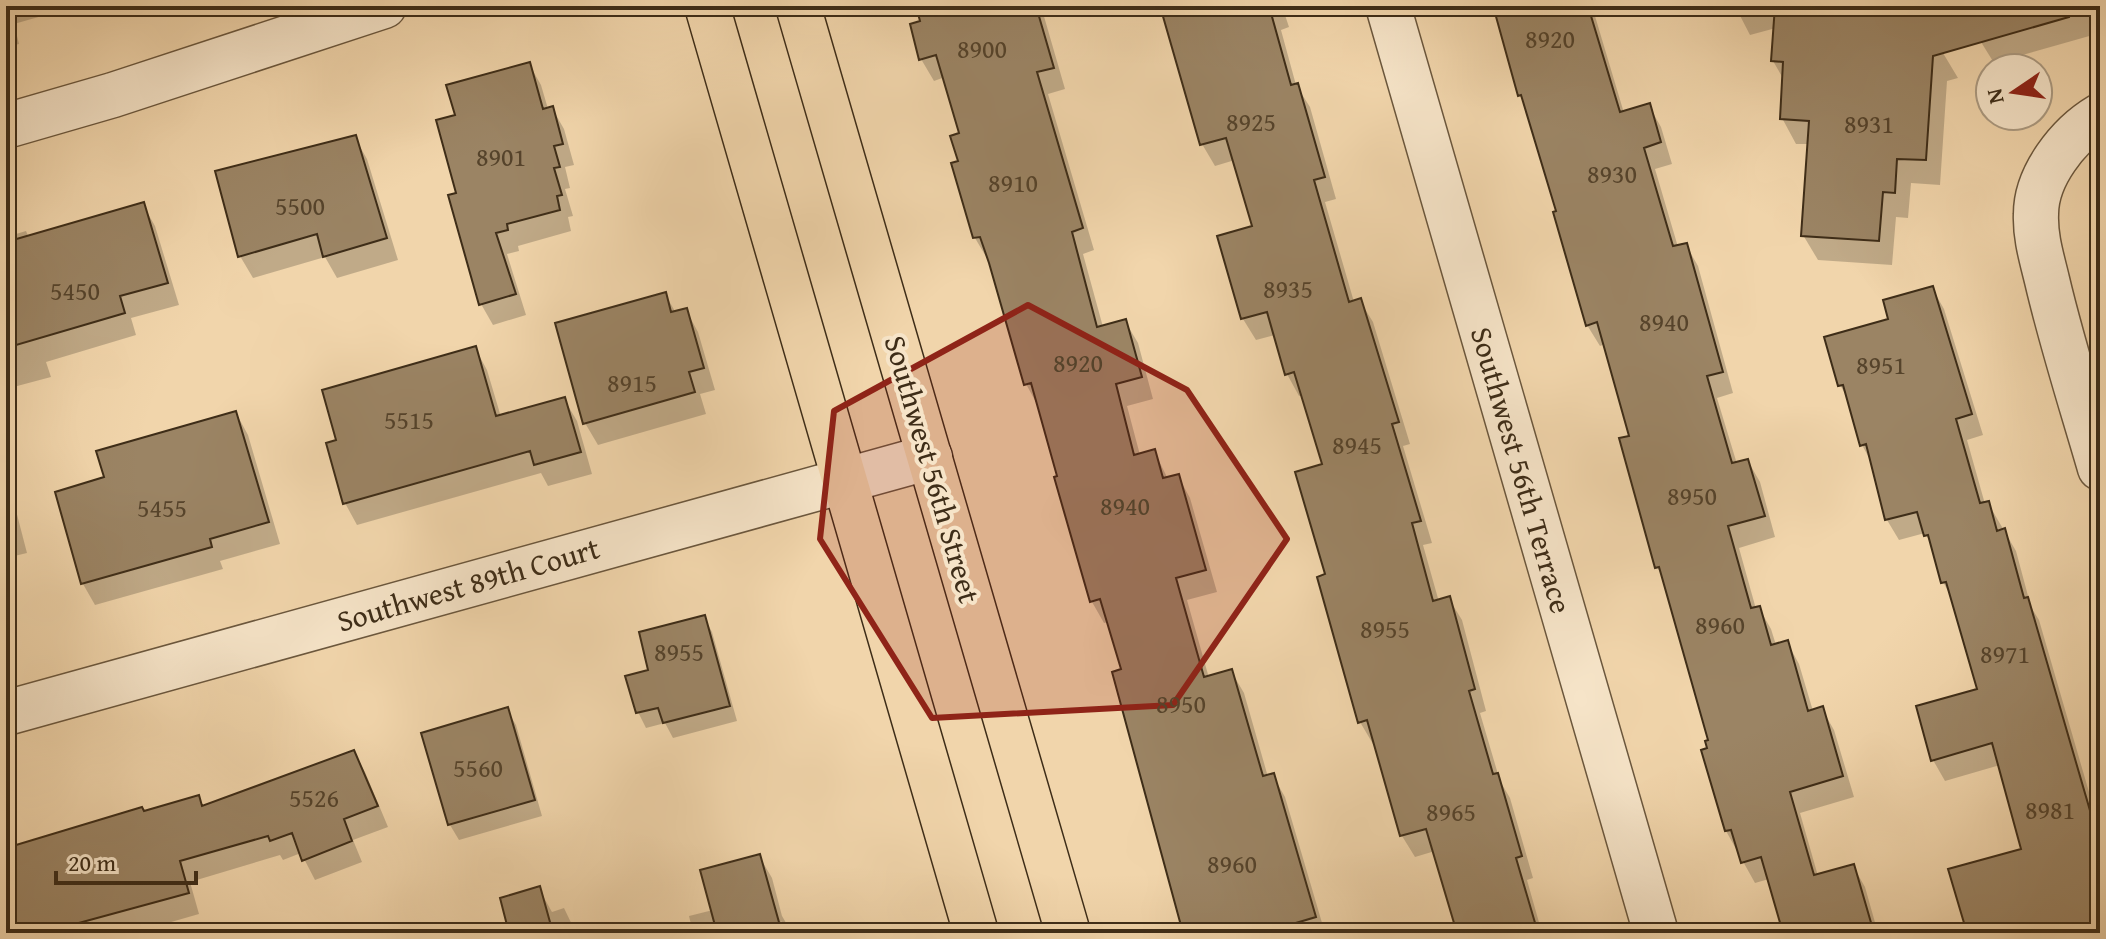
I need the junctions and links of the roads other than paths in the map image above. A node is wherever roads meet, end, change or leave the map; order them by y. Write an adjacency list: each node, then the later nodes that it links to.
1 (384, 6): 6 (street)
2 (707, 6): 9 (main road)
3 (798, 6): 7 (main road, Southwest 56th Street)
4 (1388, 6): 13 (street, Southwest 56th Terrace)
5 (2100, 116): 8 (street)
6 (6, 126)
7 (930, 457): 9 (street, Southwest 89th Court); 12 (main road, Southwest 56th Street)
8 (2100, 468)
9 (846, 480): 10 (street, Southwest 89th Court); 11 (main road)
10 (6, 713)
11 (976, 933)
12 (1068, 933)
13 (1656, 933)

